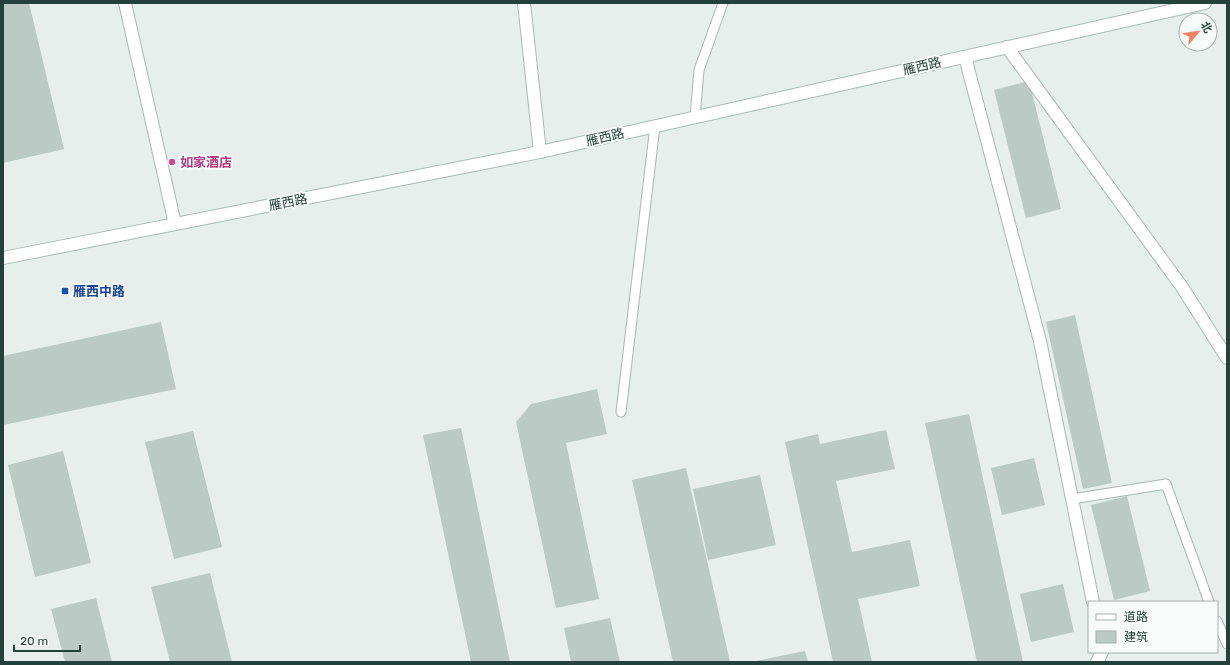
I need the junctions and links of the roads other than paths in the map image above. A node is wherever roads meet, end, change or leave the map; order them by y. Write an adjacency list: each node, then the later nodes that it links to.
1 (125, 3): 10 (street)
2 (524, 3): 9 (street)
3 (723, 3): 7 (lane)
4 (1205, 3): 5 (street, 雁西路)
5 (1007, 47): 6 (street, 雁西路); 12 (street)
6 (965, 56): 7 (street, 雁西路); 14 (street)
7 (696, 117): 8 (street, 雁西路)
8 (655, 126): 9 (street, 雁西路); 13 (lane)
9 (540, 152): 10 (street, 雁西路)
10 (175, 224): 11 (street, 雁西路)
11 (3, 258)
12 (1227, 358)
13 (621, 412)
14 (1072, 499): 15 (street); 16 (lane)
15 (1093, 601)
16 (1209, 601)
17 (1218, 623): 18 (lane)
18 (1227, 644)
19 (1102, 653): 20 (street)
20 (1097, 662)

